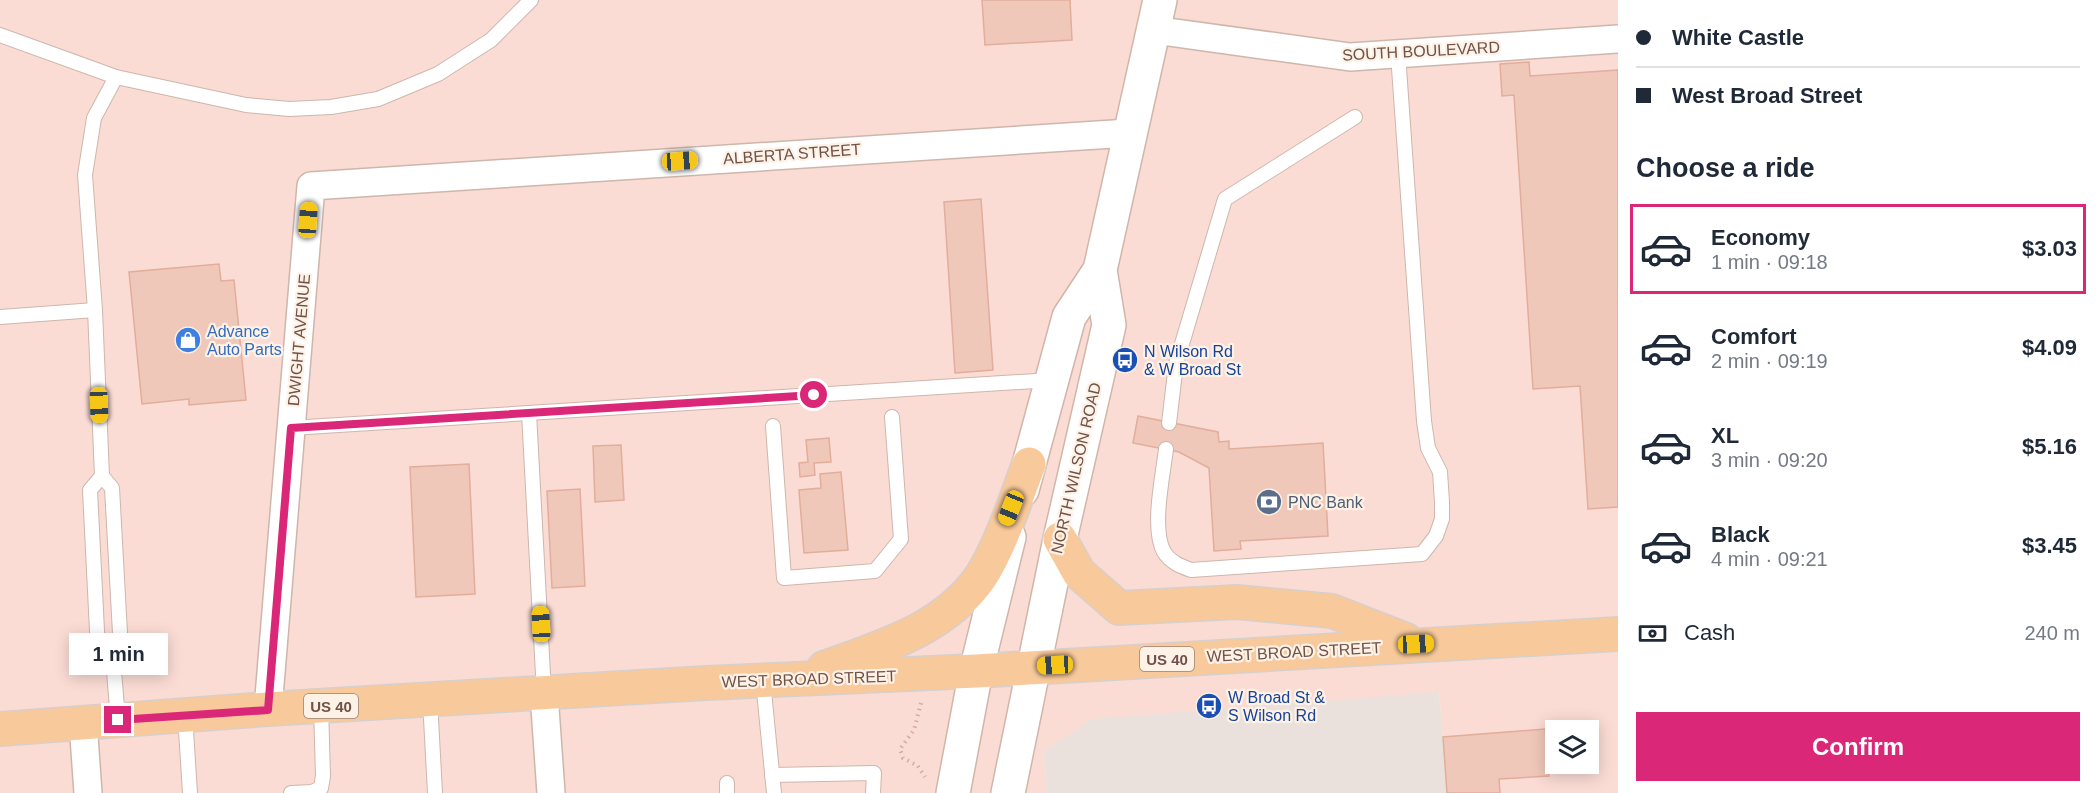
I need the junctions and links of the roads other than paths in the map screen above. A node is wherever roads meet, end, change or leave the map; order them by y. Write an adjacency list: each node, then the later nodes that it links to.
1 (531, 0): 6 (lane)
2 (1157, 15): 5 (street, SOUTH BOULEVARD); 8 (main road, NORTH WILSON ROAD)
3 (0, 35): 6 (lane)
4 (1618, 39): 5 (street, SOUTH BOULEVARD)
5 (1398, 54): 19 (lane)
6 (116, 76): 11 (lane)
7 (1354, 117): 16 (lane)
8 (1129, 133): 9 (street, ALBERTA STREET); 10 (main road, NORTH WILSON ROAD)
9 (311, 186): 18 (street, DWIGHT AVENUE)
10 (1100, 270): 13 (main road, NORTH WILSON ROAD); 22 (main road, NORTH WILSON ROAD)
11 (95, 310): 12 (lane); 21 (lane)
12 (0, 317)
13 (1051, 380): 14 (lane); 20 (main road, NORTH WILSON ROAD)
14 (529, 413): 18 (lane); 29 (lane)
15 (892, 417): 17 (lane)
16 (1169, 423)
17 (773, 426)
18 (291, 428): 32 (street, DWIGHT AVENUE)
19 (1166, 449)
20 (1029, 464): 27 (main road, NORTH WILSON ROAD); 28 (main road)
21 (102, 476): 25 (lane); 25 (lane)
22 (1060, 539): 24 (main road); 26 (main road, NORTH WILSON ROAD)
23 (1618, 634): 24 (main road, WEST BROAD STREET / US 40)
24 (1416, 644): 26 (main road, WEST BROAD STREET / US 40)
25 (113, 659): 34 (lane)
26 (1033, 667): 27 (main road, WEST BROAD STREET / US 40); 49 (main road, NORTH WILSON ROAD)
27 (976, 671): 28 (main road, WEST BROAD STREET / US 40); 39 (main road, NORTH WILSON ROAD)
28 (778, 680): 29 (main road, WEST BROAD STREET / US 40); 38 (lane)
29 (544, 694): 30 (main road, WEST BROAD STREET / US 40); 37 (street)
30 (430, 700): 31 (main road, WEST BROAD STREET / US 40); 44 (lane)
31 (321, 706): 32 (main road, WEST BROAD STREET / US 40); 40 (lane)
32 (268, 710): 33 (main road, WEST BROAD STREET / US 40)
33 (185, 715): 34 (main road, WEST BROAD STREET / US 40); 42 (lane)
34 (118, 720): 35 (main road, WEST BROAD STREET / US 40)
35 (83, 722): 36 (main road, WEST BROAD STREET / US 40); 41 (street)
36 (0, 729)
37 (549, 766): 45 (lane); 46 (street)
38 (772, 775): 47 (lane); 48 (lane)
39 (939, 789)
40 (312, 792): 43 (lane)
41 (88, 793)
42 (190, 793)
43 (291, 793)
44 (435, 793)
45 (538, 793)
46 (551, 793)
47 (774, 793)
48 (873, 793)
49 (1008, 793)

